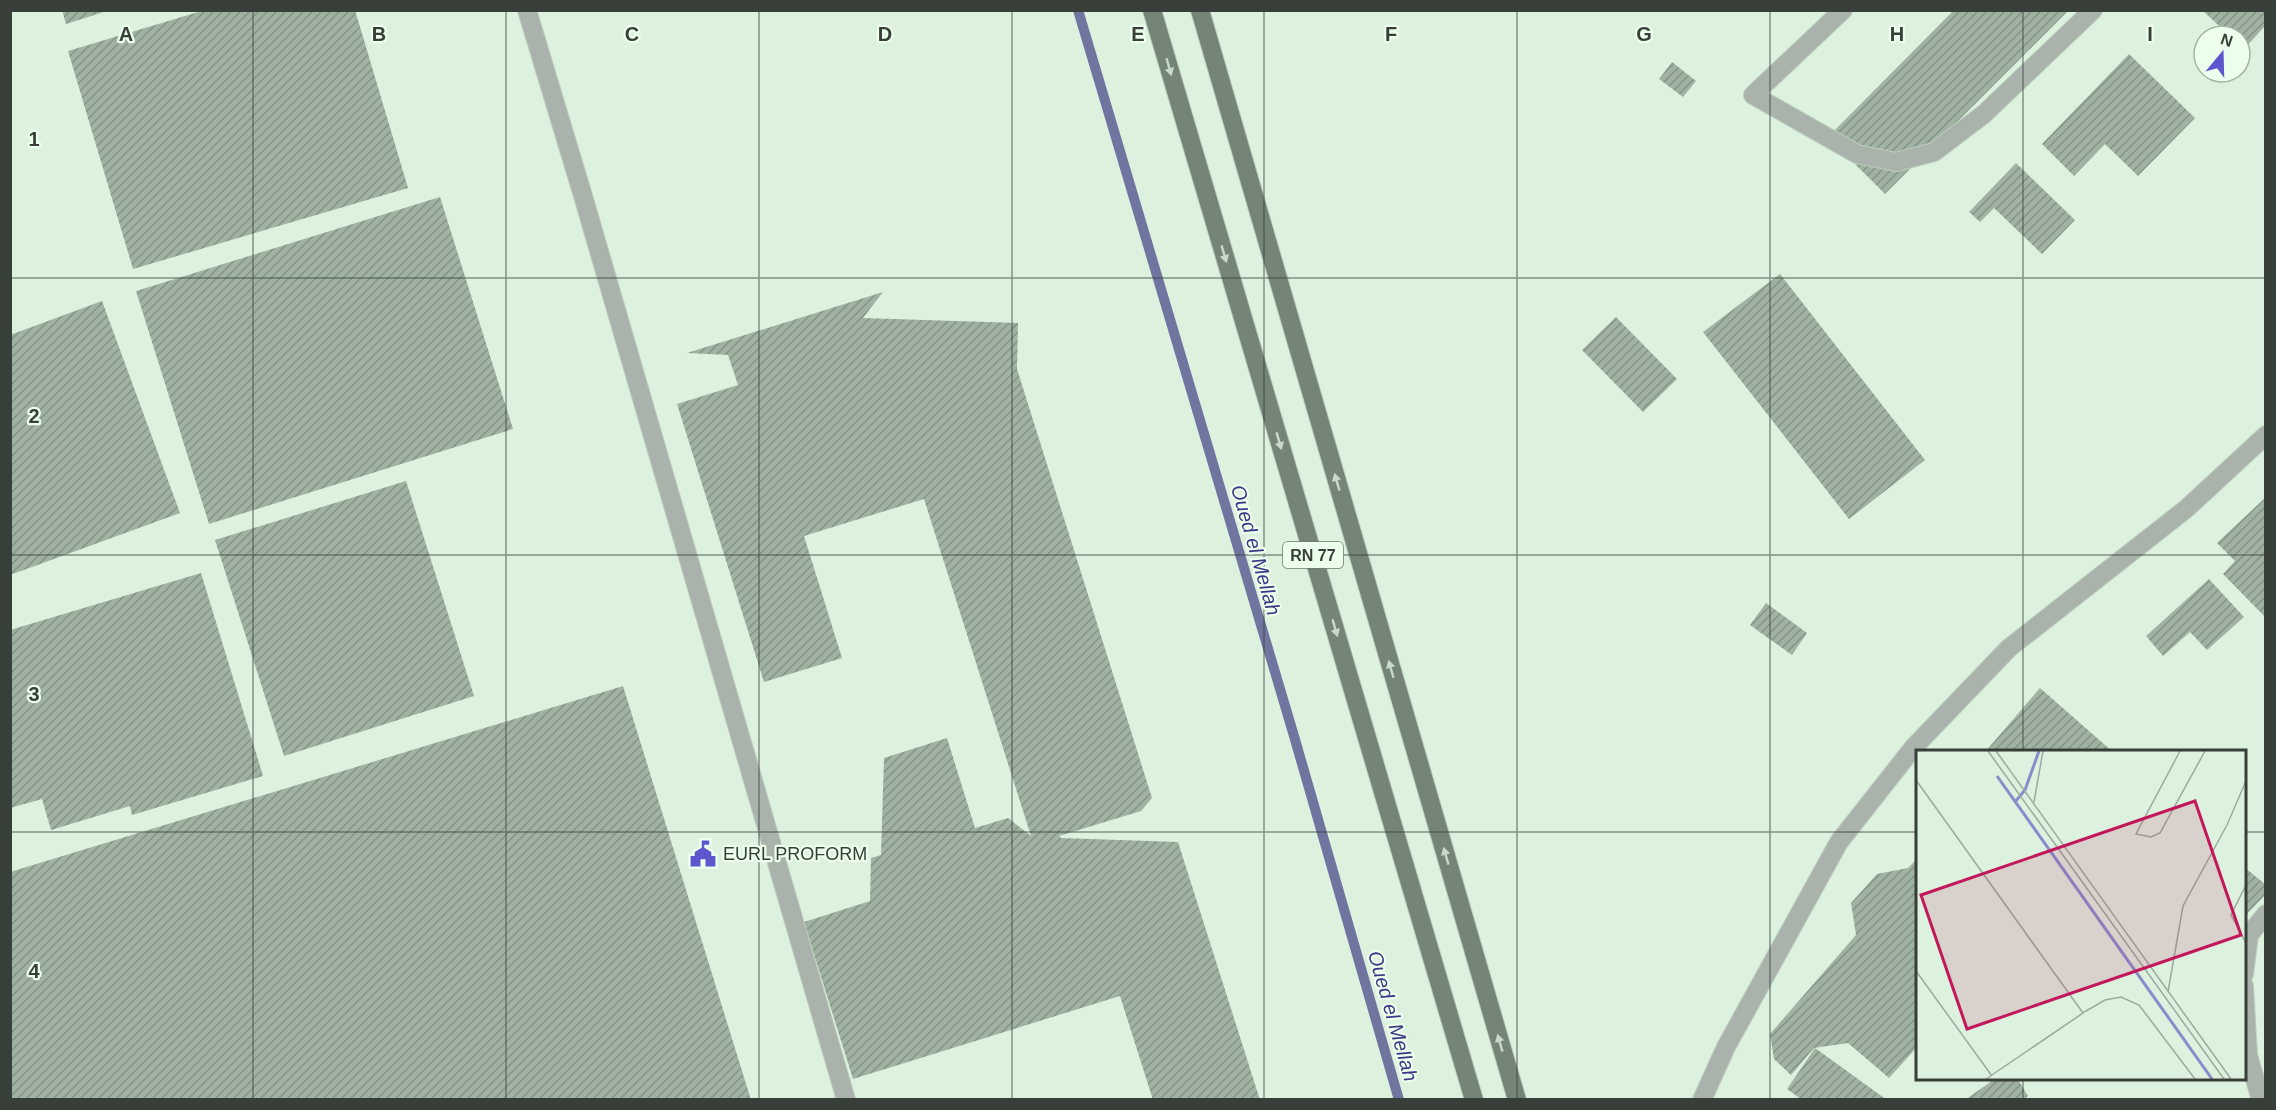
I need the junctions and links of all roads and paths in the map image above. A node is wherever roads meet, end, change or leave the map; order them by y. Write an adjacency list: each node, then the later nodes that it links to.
1 (527, 10): 10 (street)
2 (1152, 10): 11 (main road, RN 77, one-way to 11)
3 (1200, 10): 12 (main road, RN 77, one-way to 3)
4 (1843, 10): 5 (street)
5 (2094, 10)
6 (2265, 435): 13 (street)
7 (2265, 914): 8 (street)
8 (2246, 958)
9 (2246, 1021): 14 (street)
10 (846, 1100)
11 (1474, 1100)
12 (1517, 1100)
13 (1702, 1100)
14 (2261, 1100)

